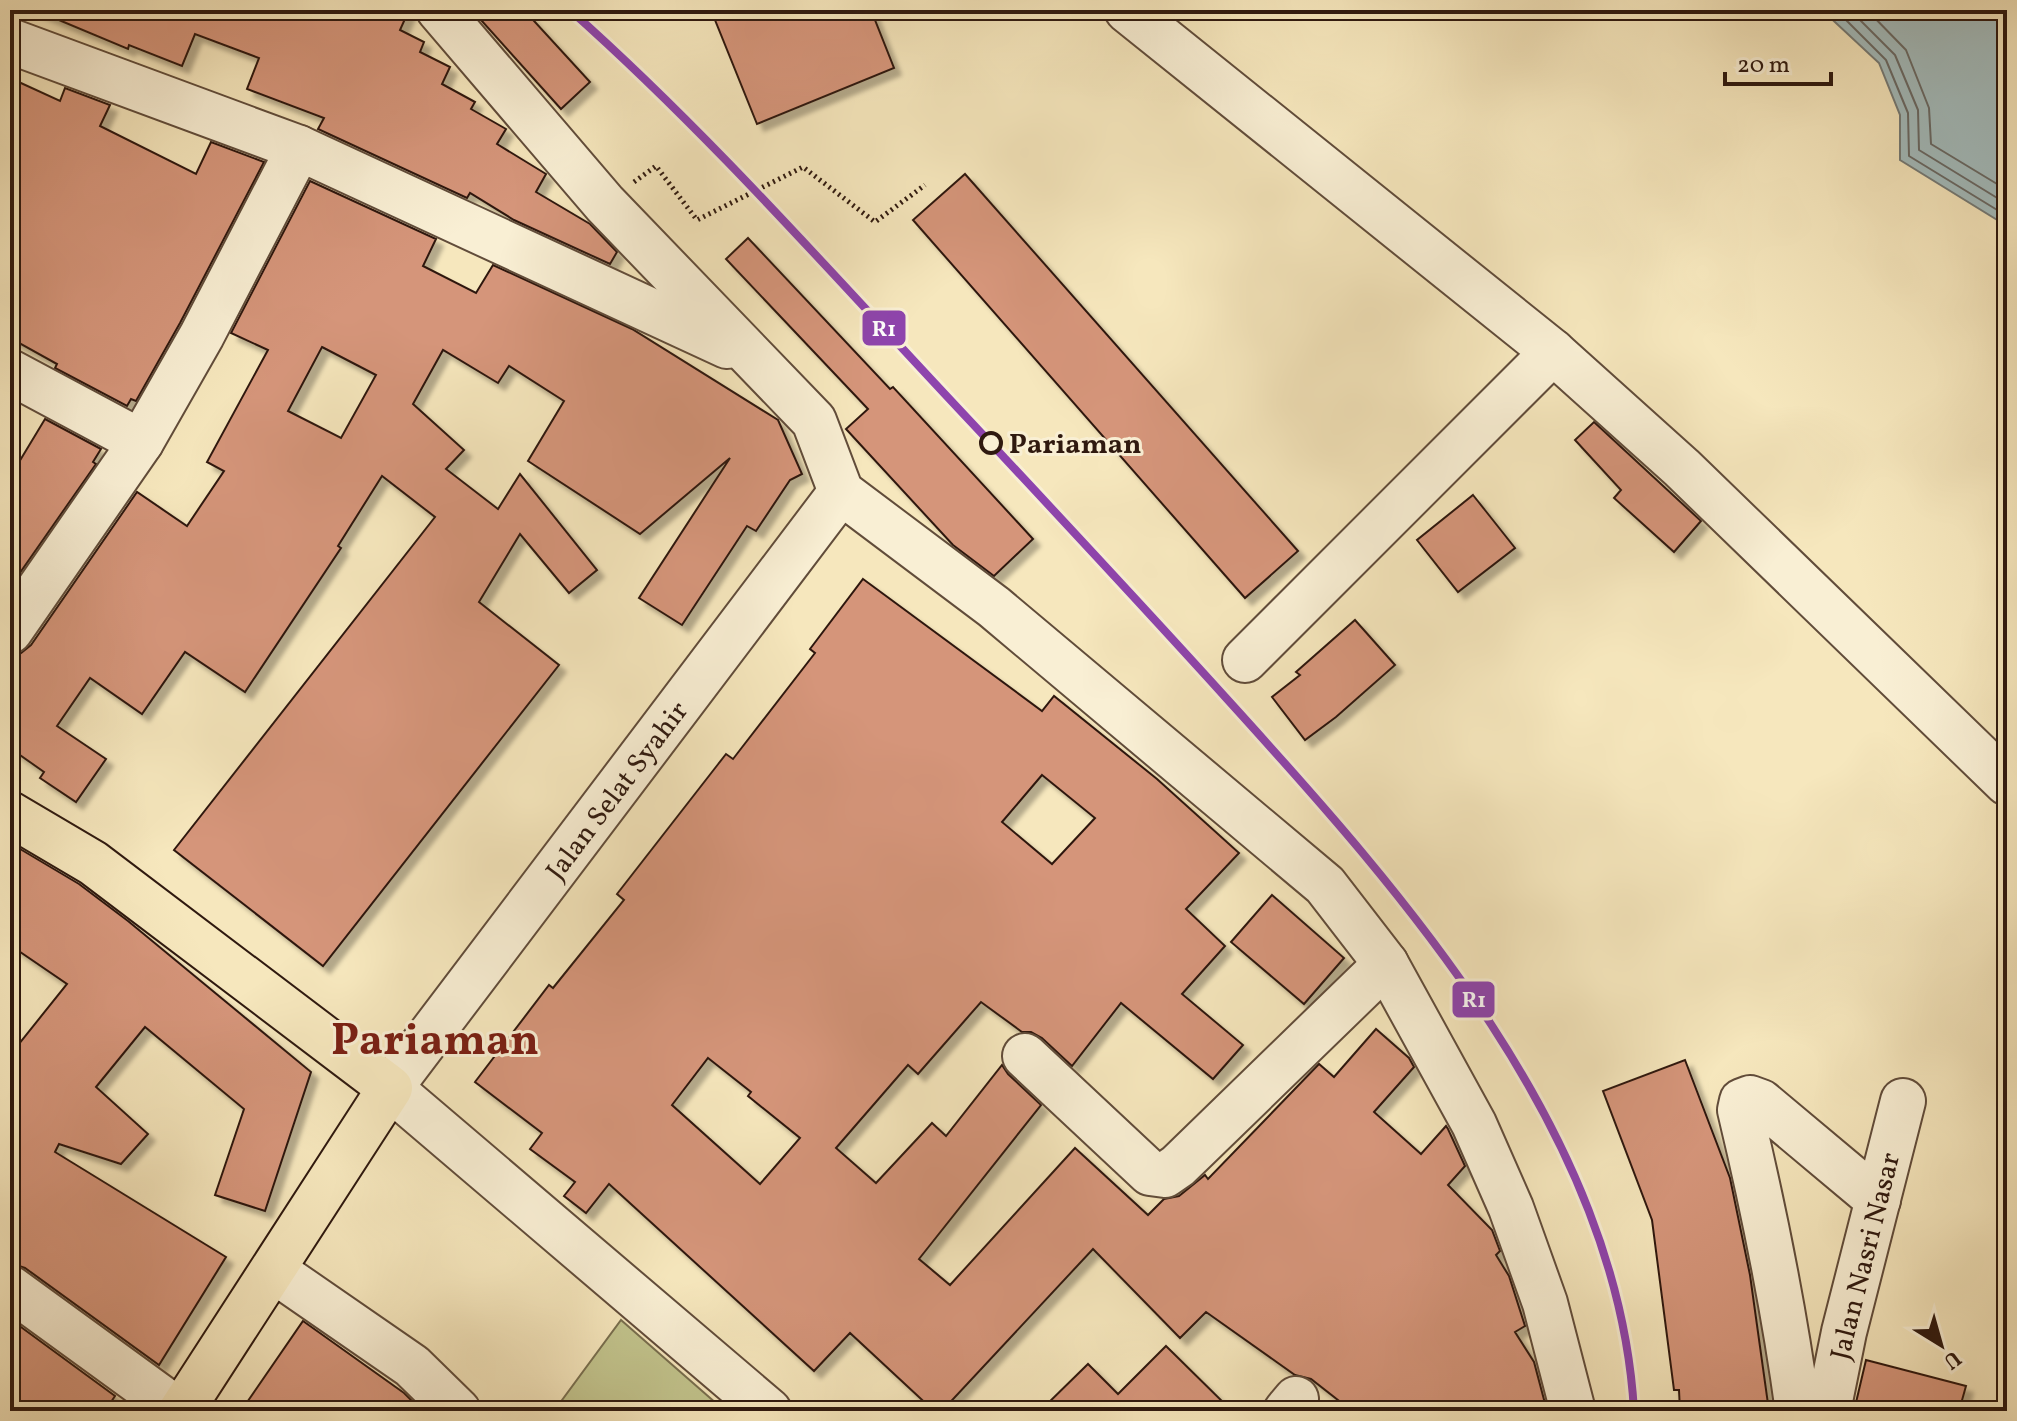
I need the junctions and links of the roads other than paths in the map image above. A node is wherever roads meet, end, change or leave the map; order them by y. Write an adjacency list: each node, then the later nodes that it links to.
1 (439, 10): 6 (street)
2 (1127, 10): 5 (street)
3 (10, 41): 4 (street)
4 (299, 148): 6 (street); 8 (street)
5 (1553, 352): 11 (street); 12 (street)
6 (751, 357): 9 (street)
7 (10, 372): 8 (street)
8 (141, 442): 10 (street)
9 (841, 492): 14 (street); 16 (street, Jalan Selat Syahir)
10 (10, 631)
11 (1245, 660)
12 (2007, 783)
13 (10, 814): 16 (main road)
14 (1386, 964): 15 (street); 26 (street)
15 (1025, 1056)
16 (390, 1088): 19 (main road); 25 (street)
17 (1903, 1101): 18 (street, Jalan Nasri Nasar)
18 (1878, 1200): 21 (street); 22 (street, Jalan Nasri Nasar)
19 (273, 1270): 23 (main road); 24 (street)
20 (10, 1288): 23 (street)
21 (1787, 1330): 22 (street); 27 (street)
22 (1844, 1332): 28 (street, Jalan Nasri Nasar)
23 (180, 1411)
24 (458, 1411)
25 (769, 1411)
26 (1573, 1411)
27 (1798, 1411)
28 (1828, 1411)

